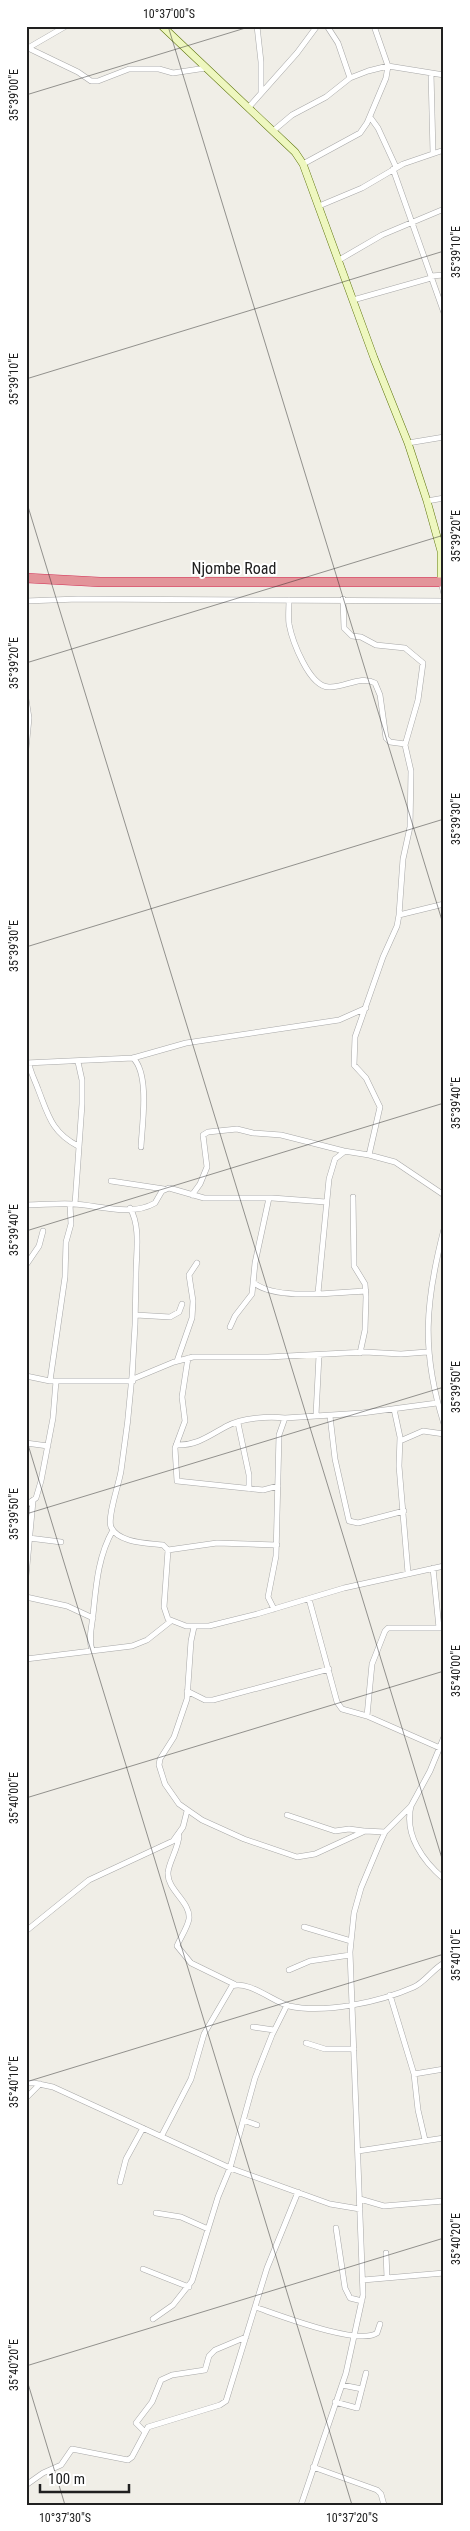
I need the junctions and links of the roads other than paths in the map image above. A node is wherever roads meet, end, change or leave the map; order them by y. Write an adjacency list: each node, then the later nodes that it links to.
1 (66, 26): 7 (street)
2 (162, 26): 9 (street)
3 (257, 26): 13 (street)
4 (317, 26): 13 (street)
5 (327, 26): 12 (street)
6 (374, 26): 8 (street)
7 (27, 48): 9 (street)
8 (388, 66): 10 (street); 12 (street); 15 (street)
9 (206, 68): 14 (street)
10 (431, 74): 11 (street); 18 (street)
11 (444, 75)
12 (350, 78): 16 (street)
13 (261, 92): 14 (street)
14 (249, 107): 16 (street)
15 (370, 117): 19 (street); 20 (street)
16 (273, 131): 19 (street)
17 (444, 150): 18 (street)
18 (432, 153): 20 (street)
19 (303, 164): 21 (street)
20 (395, 168): 21 (street); 23 (street)
21 (319, 206): 24 (street)
22 (444, 209): 23 (street)
23 (412, 222): 24 (street); 26 (street)
24 (339, 260): 27 (street)
25 (444, 275): 26 (street)
26 (431, 277): 27 (street); 28 (street)
27 (353, 300): 30 (street)
28 (444, 313)
29 (444, 437): 30 (street)
30 (408, 443): 32 (street)
31 (444, 498): 32 (street)
32 (428, 501): 33 (street)
33 (443, 571): 35 (street)
34 (26, 578): 35 (highway, Njombe Road)
35 (442, 582): 36 (street)
36 (444, 594)
37 (344, 599): 38 (street); 40 (street); 42 (street)
38 (289, 600): 39 (street); 42 (street)
39 (26, 601)
40 (444, 601)
41 (26, 699): 43 (street)
42 (405, 744): 45 (street)
43 (26, 749)
44 (444, 904): 45 (street)
45 (399, 915): 46 (street)
46 (366, 1008): 47 (street); 53 (street)
47 (133, 1058): 48 (street); 51 (street)
48 (78, 1062): 49 (street); 50 (street)
49 (28, 1063): 50 (street)
50 (78, 1146): 61 (street)
51 (141, 1147)
52 (344, 1152): 53 (street); 56 (street); 60 (street)
53 (369, 1155): 57 (street)
54 (111, 1181): 55 (street)
55 (164, 1189): 56 (street); 63 (street)
56 (192, 1195): 59 (street)
57 (444, 1195)
58 (353, 1197): 69 (street)
59 (269, 1198): 60 (street); 68 (street)
60 (326, 1202): 70 (street)
61 (73, 1204): 62 (street); 63 (street); 81 (street)
62 (26, 1205)
63 (130, 1208): 72 (street)
64 (444, 1229): 75 (street)
65 (43, 1231): 67 (street)
66 (197, 1263): 78 (street)
67 (26, 1265)
68 (254, 1283): 70 (street); 73 (street)
69 (366, 1291): 70 (street); 74 (street)
70 (318, 1292)
71 (182, 1304): 72 (street)
72 (136, 1316): 80 (street)
73 (230, 1327)
74 (360, 1352): 75 (street); 76 (street)
75 (427, 1352): 82 (street)
76 (319, 1355): 77 (street); 84 (street)
77 (188, 1358): 78 (street); 92 (street)
78 (178, 1361): 80 (street)
79 (26, 1376): 81 (street)
80 (133, 1380): 81 (street); 99 (street)
81 (53, 1381): 93 (street)
82 (437, 1403): 83 (street); 88 (street)
83 (394, 1409): 85 (street); 90 (street)
84 (316, 1415): 85 (street); 86 (street)
85 (330, 1416): 98 (street)
86 (285, 1418): 87 (street); 94 (street)
87 (238, 1423): 92 (street); 95 (street)
88 (444, 1424)
89 (444, 1434): 90 (street)
90 (400, 1441): 98 (street)
91 (26, 1443): 93 (street)
92 (176, 1445): 95 (street)
93 (48, 1446): 96 (street)
94 (278, 1486): 95 (street); 102 (street)
95 (249, 1489)
96 (34, 1501): 97 (street); 100 (street)
97 (26, 1505)
98 (404, 1511): 106 (street)
99 (113, 1530): 103 (street); 111 (street)
100 (29, 1538): 101 (street); 107 (street)
101 (61, 1542)
102 (277, 1545): 103 (street); 110 (street)
103 (168, 1550): 112 (street)
104 (444, 1566): 105 (street)
105 (433, 1568): 106 (street); 114 (street)
106 (408, 1573): 109 (street)
107 (26, 1576)
108 (26, 1597): 111 (street)
109 (309, 1599): 110 (street); 117 (street)
110 (274, 1609): 113 (street)
111 (93, 1618): 115 (street)
112 (171, 1621): 113 (street); 115 (street)
113 (194, 1627): 118 (street)
114 (441, 1628): 119 (street)
115 (92, 1650): 116 (street)
116 (26, 1659)
117 (329, 1669): 118 (street); 119 (street)
118 (187, 1691): 123 (street)
119 (368, 1716): 121 (street)
120 (444, 1737): 121 (street)
121 (440, 1748): 122 (street)
122 (411, 1806): 126 (street); 128 (street)
123 (187, 1812): 125 (street); 127 (street)
124 (287, 1815): 125 (street)
125 (364, 1831): 126 (street)
126 (385, 1832): 131 (street)
127 (179, 1836): 130 (street); 135 (street)
128 (444, 1879)
129 (304, 1927): 131 (street)
130 (26, 1931)
131 (351, 1941): 132 (street)
132 (350, 1955): 134 (street); 137 (street)
133 (444, 1963): 136 (street)
134 (290, 1970)
135 (234, 1984): 138 (street); 151 (street)
136 (390, 1995): 137 (street); 144 (street)
137 (352, 2004): 138 (street); 142 (street)
138 (287, 2006): 140 (street)
139 (253, 2027): 140 (street)
140 (274, 2030): 148 (street)
141 (306, 2043): 142 (street)
142 (354, 2049): 154 (street)
143 (444, 2069): 144 (street)
144 (414, 2074): 153 (street)
145 (26, 2083): 146 (street)
146 (40, 2084): 147 (street); 150 (street)
147 (26, 2098)
148 (243, 2120): 149 (street); 155 (street)
149 (257, 2126)
150 (143, 2128): 151 (street); 156 (street)
151 (162, 2136): 155 (street)
152 (444, 2138): 153 (street)
153 (425, 2140): 154 (street)
154 (358, 2151): 158 (street)
155 (230, 2168): 157 (street); 163 (street)
156 (120, 2182)
157 (298, 2192): 160 (street); 171 (street)
158 (360, 2199): 159 (street); 160 (street)
159 (444, 2201)
160 (360, 2209): 168 (street)
161 (156, 2213): 163 (street)
162 (336, 2228): 170 (street)
163 (208, 2229): 169 (street)
164 (386, 2253): 167 (street)
165 (144, 2269): 169 (street)
166 (444, 2273): 167 (street)
167 (387, 2278): 168 (street)
168 (363, 2280): 170 (street)
169 (189, 2287): 172 (street)
170 (362, 2301): 174 (street)
171 (255, 2307): 174 (street); 175 (street)
172 (153, 2319)
173 (380, 2324): 174 (street)
174 (356, 2335): 177 (street)
175 (246, 2338): 180 (street); 180 (street)
176 (366, 2373): 178 (street)
177 (342, 2385): 178 (street); 179 (street)
178 (362, 2389): 179 (street)
179 (336, 2402): 181 (street)
180 (144, 2431): 182 (street)
181 (313, 2467): 183 (street); 184 (street)
182 (26, 2485)
183 (302, 2505)
184 (384, 2505)

